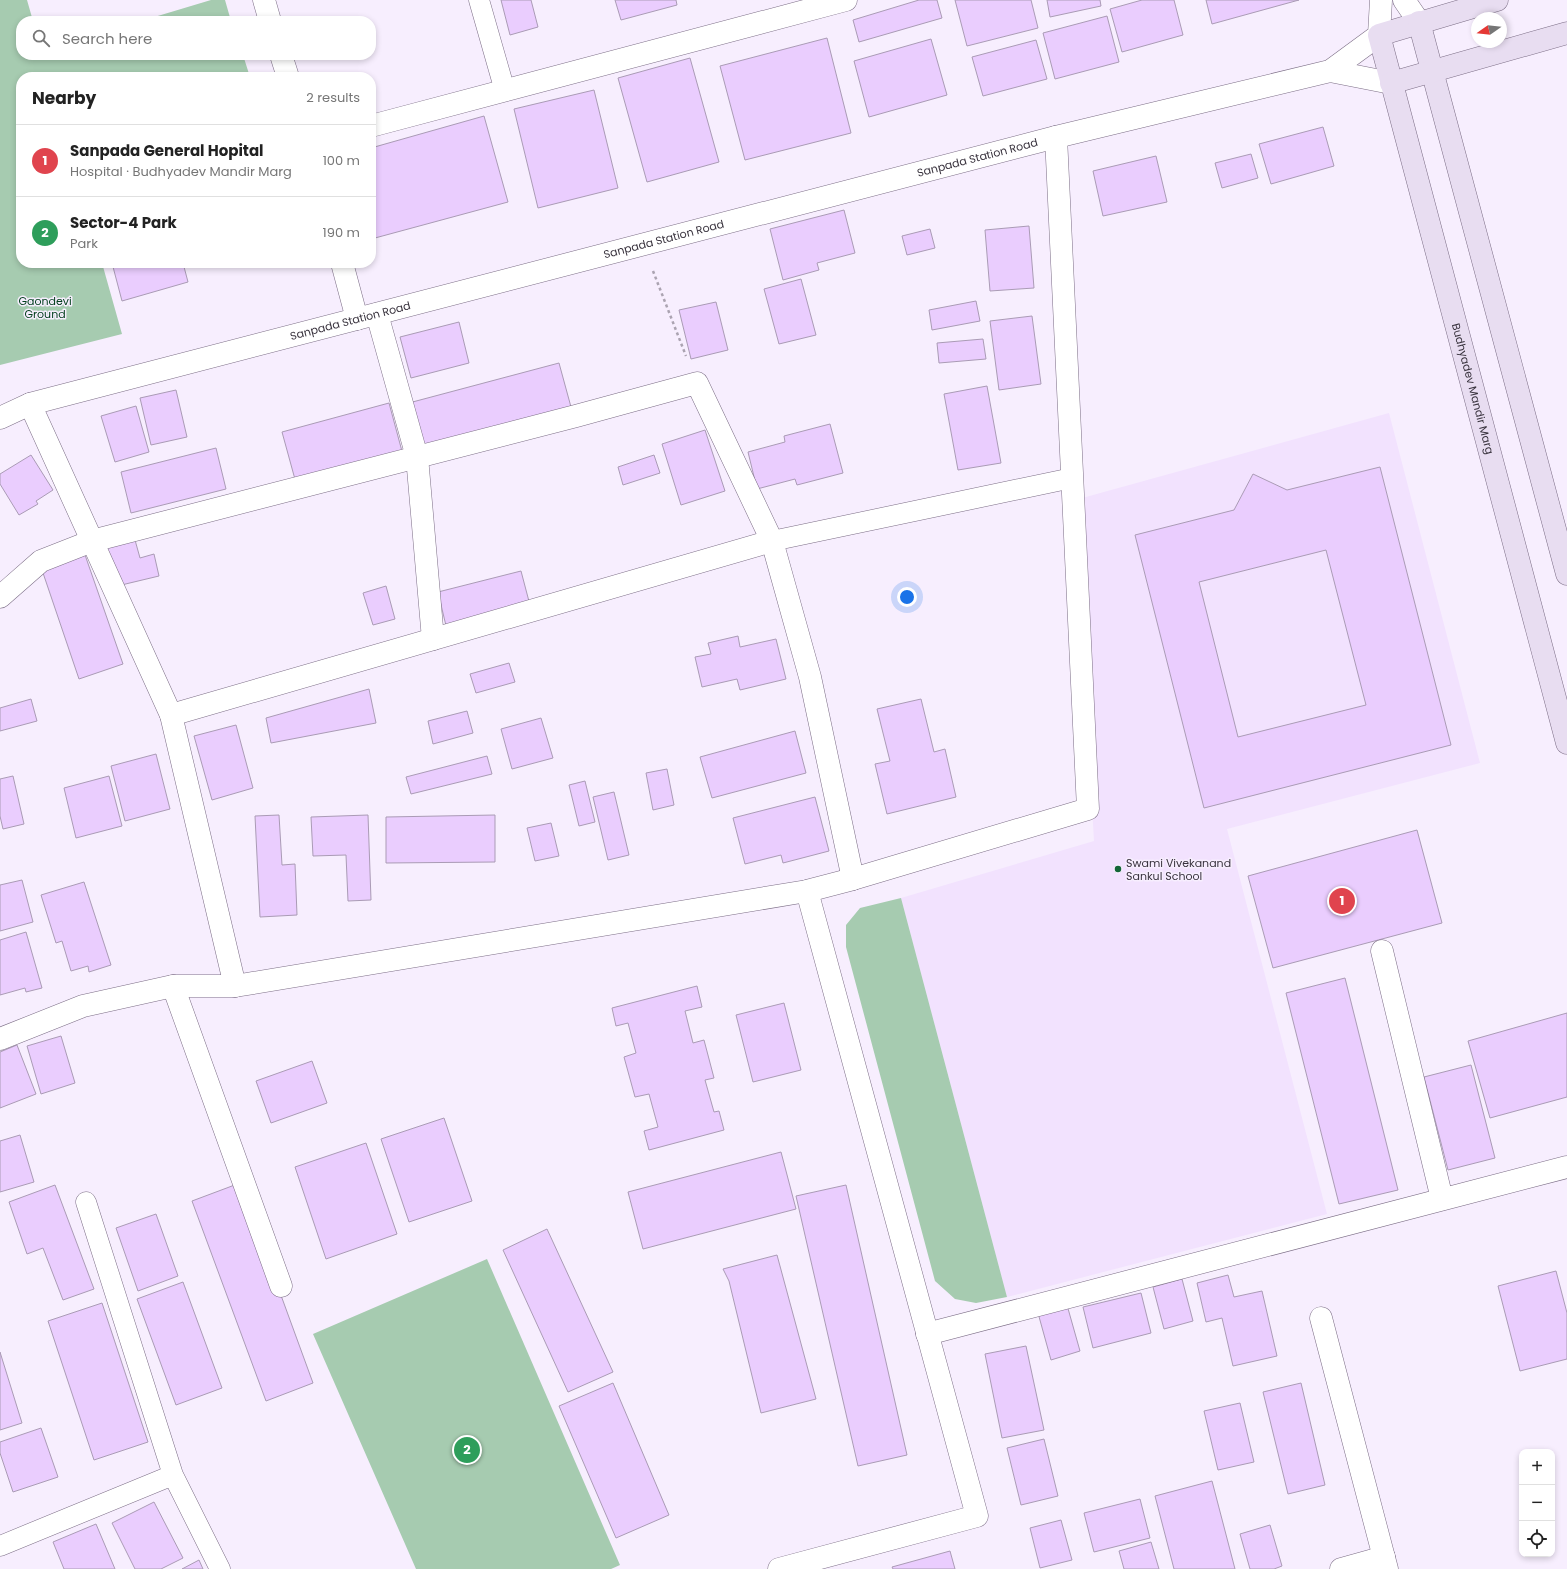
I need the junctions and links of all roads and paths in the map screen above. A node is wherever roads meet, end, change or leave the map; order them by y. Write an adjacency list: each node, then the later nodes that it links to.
1 (264, 0): 8 (street)
2 (479, 0): 17 (lane)
3 (846, 0): 7 (street)
4 (1381, 0): 11 (street)
5 (1404, 0): 9 (street)
6 (1497, 0): 9 (main road)
7 (794, 7): 17 (street)
8 (269, 16)
9 (1419, 22): 11 (main road); 14 (main road)
10 (1567, 33): 14 (main road)
11 (1379, 35): 13 (street); 16 (main road, Budhyadev Mandir Marg)
12 (283, 60): 15 (street)
13 (1330, 71): 16 (street); 19 (street, Sanpada Station Road)
14 (1433, 71): 16 (main road); 30 (main road)
15 (286, 72)
16 (1391, 83): 34 (main road, Budhyadev Mandir Marg)
17 (505, 90): 18 (street)
18 (376, 125)
19 (1056, 137): 20 (street, Sanpada Station Road); 27 (street)
20 (642, 245): 22 (street, Sanpada Station Road); 23 (path)
21 (344, 268): 22 (street)
22 (368, 316): 24 (street, Sanpada Station Road); 26 (street)
23 (697, 383): 26 (street); 29 (street)
24 (30, 404): 25 (street, Sanpada Station Road); 28 (street)
25 (0, 418)
26 (417, 457): 28 (street); 32 (street)
27 (1072, 478): 29 (lane); 35 (street)
28 (92, 541): 31 (street); 33 (street)
29 (772, 541): 32 (street); 35 (street)
30 (1567, 574)
31 (0, 598)
32 (433, 639): 33 (street)
33 (171, 715): 39 (street)
34 (1567, 743)
35 (852, 879): 36 (street)
36 (807, 891): 39 (street); 46 (street)
37 (1382, 951): 42 (street)
38 (172, 986): 39 (street); 40 (street); 44 (street)
39 (235, 986)
40 (0, 1039)
41 (1567, 1167): 42 (street)
42 (1442, 1199): 46 (street)
43 (86, 1202): 47 (lane)
44 (281, 1286)
45 (1321, 1318): 49 (street)
46 (927, 1334): 51 (street)
47 (174, 1475): 48 (lane); 50 (lane)
48 (0, 1546)
49 (1386, 1563): 52 (street)
50 (220, 1569)
51 (779, 1569)
52 (1341, 1569)

